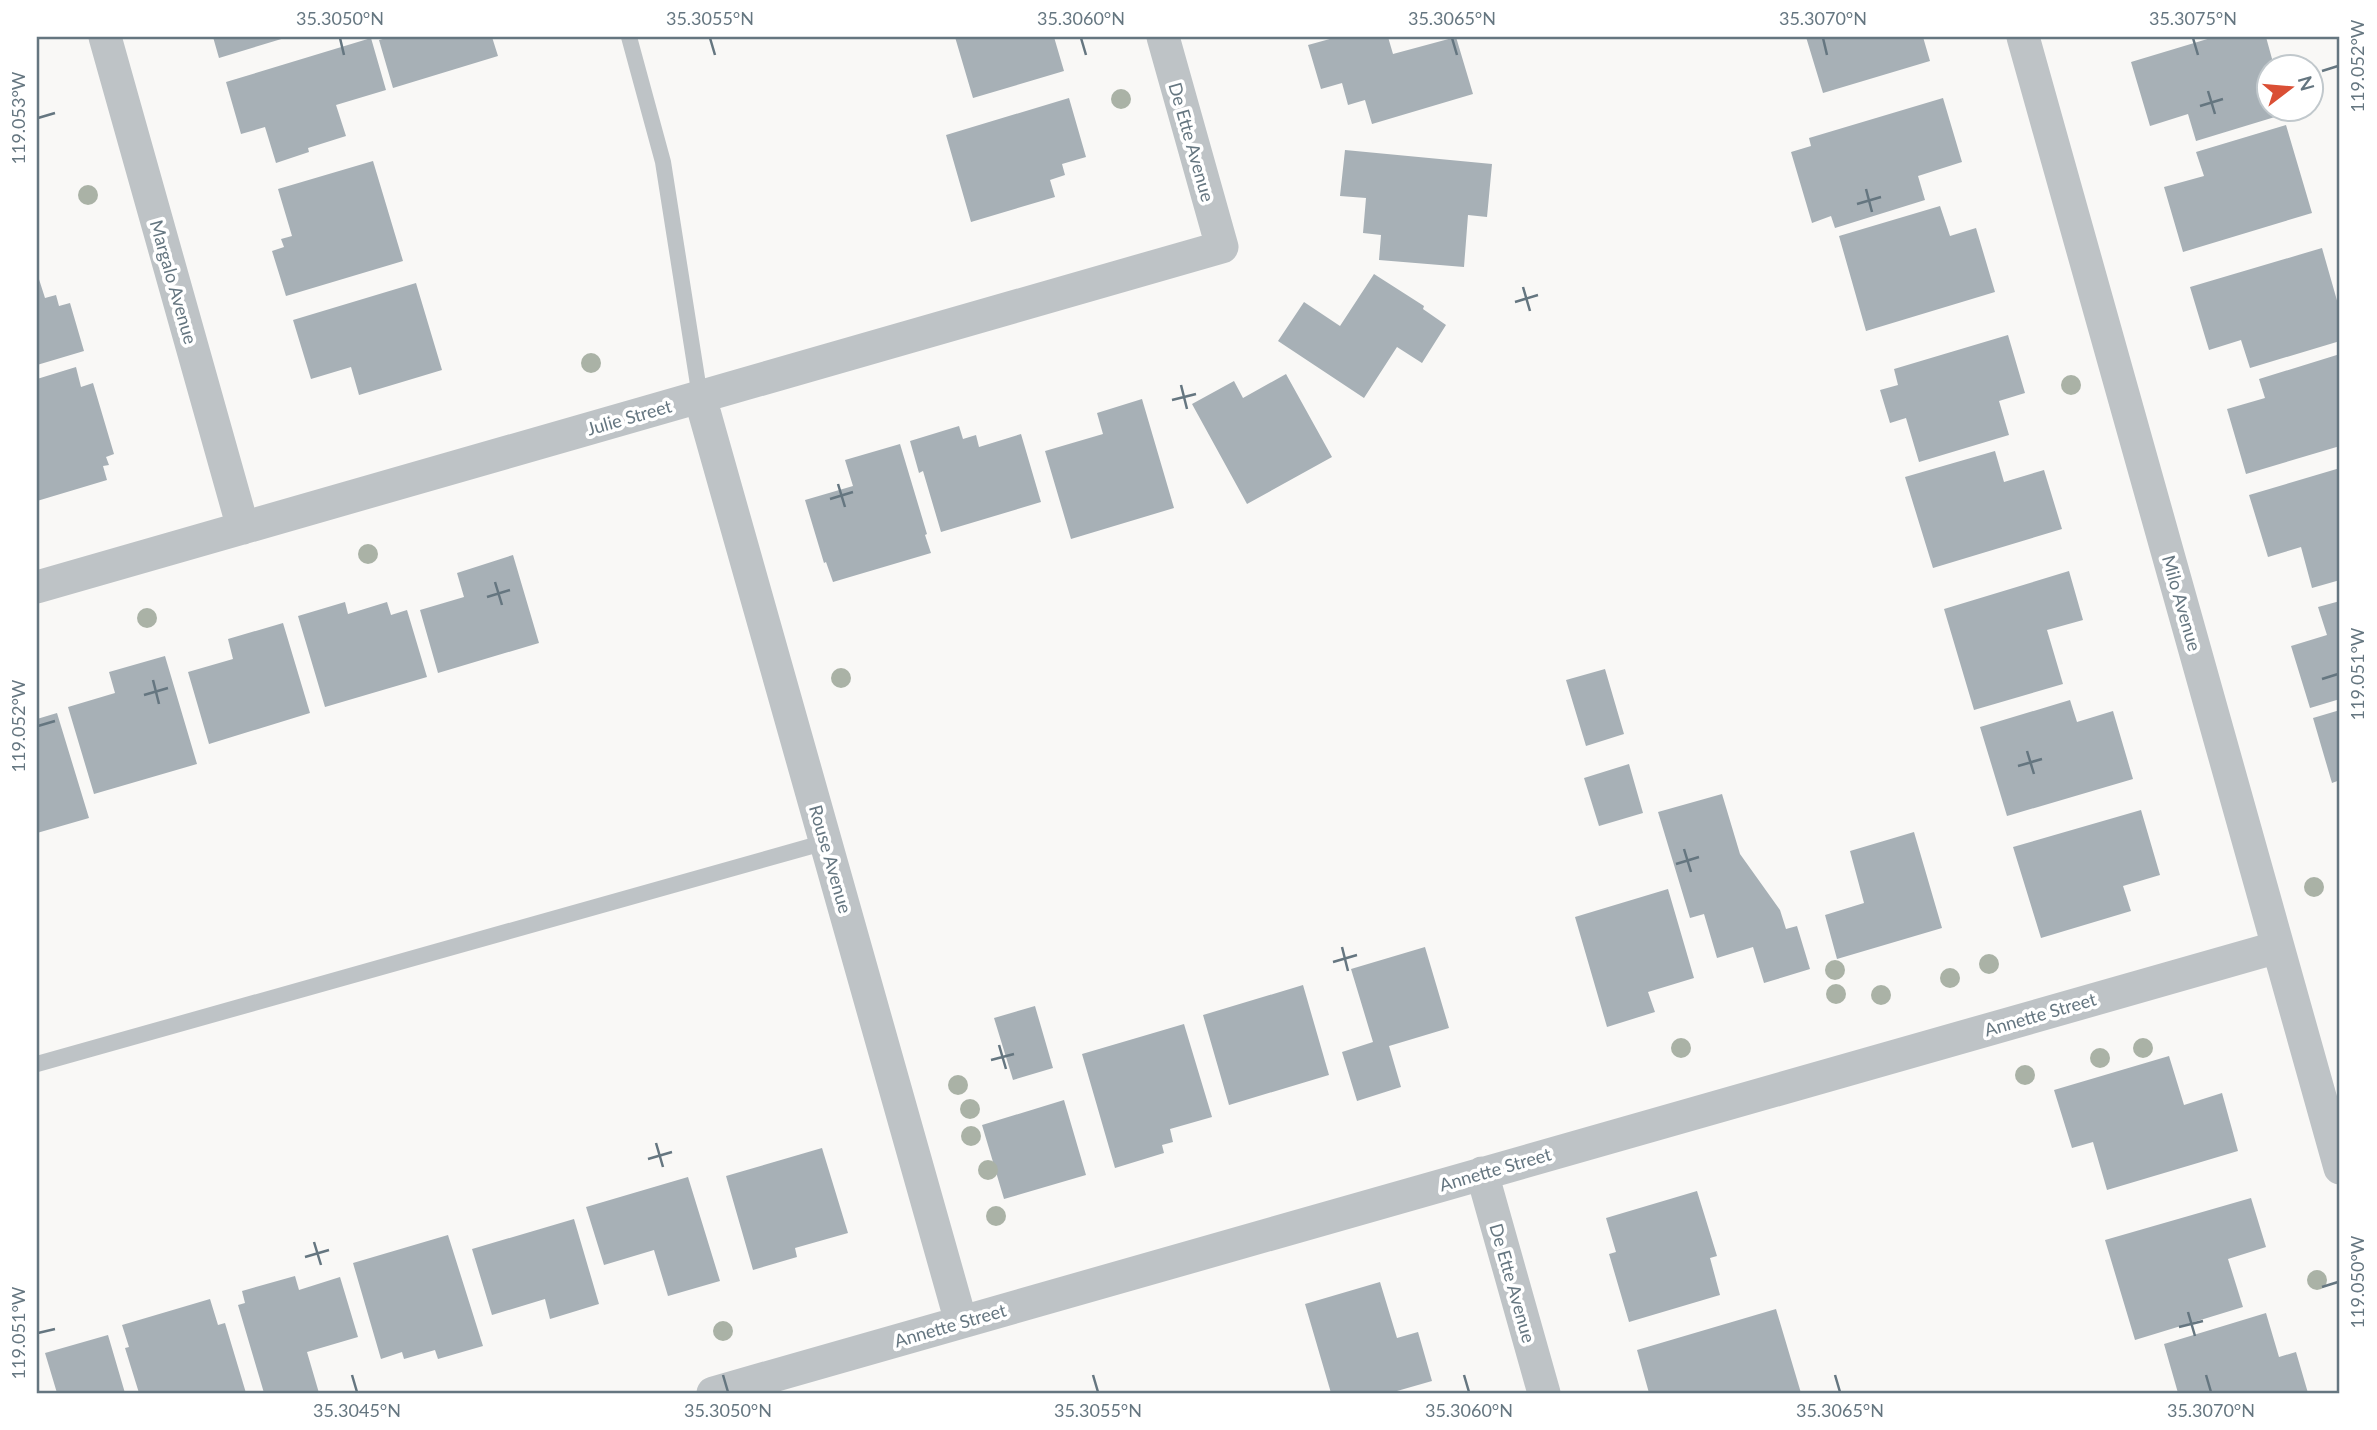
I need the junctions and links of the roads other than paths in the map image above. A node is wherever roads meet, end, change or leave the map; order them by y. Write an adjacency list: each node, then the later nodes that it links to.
1 (105, 37): 7 (street, Margalo Avenue)
2 (629, 37): 6 (lane)
3 (1163, 37): 5 (street, De Ette Avenue)
4 (2023, 37): 10 (street, Milo Avenue)
5 (1222, 247): 6 (street, Julie Street)
6 (700, 397): 7 (street, Julie Street); 9 (street, Rouse Avenue)
7 (243, 528): 8 (street, Julie Street)
8 (37, 587)
9 (826, 842): 11 (lane); 14 (street, Rouse Avenue)
10 (2278, 947): 12 (street, Milo Avenue); 13 (street, Annette Street)
11 (37, 1064)
12 (2340, 1168)
13 (1482, 1173): 14 (street, Annette Street); 16 (street, De Ette Avenue)
14 (961, 1322): 15 (street, Annette Street)
15 (713, 1393)
16 (1544, 1393)

